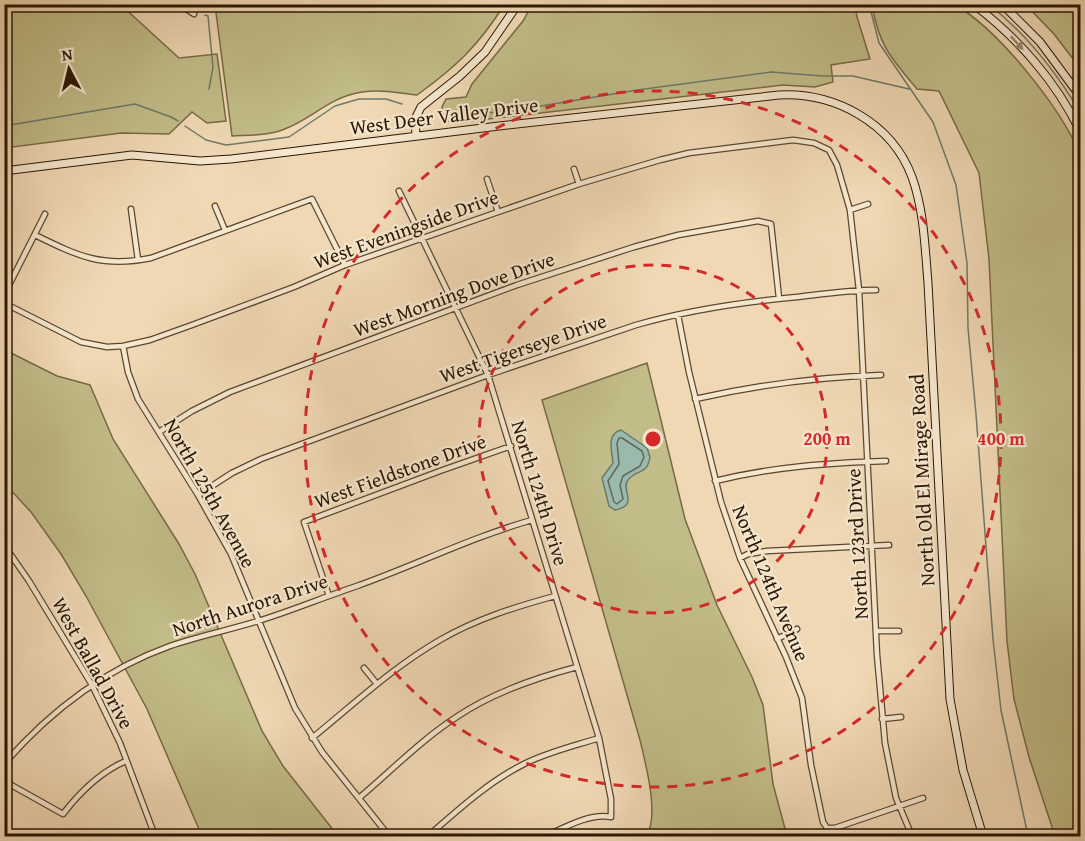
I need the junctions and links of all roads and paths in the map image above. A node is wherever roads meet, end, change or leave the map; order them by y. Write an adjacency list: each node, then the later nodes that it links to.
1 (179, 4): 5 (street)
2 (518, 4): 9 (street)
3 (973, 4): 8 (street, one-way to 8)
4 (1002, 4): 6 (street)
5 (194, 14)
6 (1080, 96)
7 (880, 130): 9 (street, West Deer Valley Drive); 76 (street, North Old El Mirage Road)
8 (1080, 130)
9 (416, 136): 12 (street, West Deer Valley Drive)
10 (829, 150): 14 (street, West Eveningside Drive); 19 (street, North 123rd Drive)
11 (574, 169): 14 (street)
12 (4, 171)
13 (487, 179): 20 (street)
14 (579, 184): 20 (street, West Eveningside Drive)
15 (399, 191): 24 (street, North 124th Drive)
16 (868, 204): 19 (street)
17 (215, 206): 22 (street)
18 (131, 209): 25 (street)
19 (849, 210): 27 (street, North 123rd Drive)
20 (498, 212): 24 (street, West Eveningside Drive)
21 (45, 214): 23 (street)
22 (225, 230): 25 (street); 26 (street)
23 (35, 235): 25 (street); 29 (street)
24 (423, 239): 26 (street, West Eveningside Drive); 32 (street, North 124th Drive)
25 (138, 260)
26 (345, 265): 34 (street, West Eveningside Drive)
27 (859, 290): 28 (street, West Tigerseye Drive); 30 (street, West Tigerseye Drive); 36 (street, North 123rd Drive)
28 (876, 290)
29 (4, 295)
30 (779, 298): 32 (street, West Morning Dove Drive); 33 (street, West Tigerseye Drive)
31 (4, 303): 34 (street, West Eveningside Drive)
32 (456, 307): 35 (street, North 124th Drive); 39 (street, West Morning Dove Drive)
33 (678, 315): 35 (street, West Tigerseye Drive); 38 (street, North 124th Avenue)
34 (123, 346): 39 (street, North 125th Avenue)
35 (488, 375): 40 (street, North 124th Drive); 44 (street, West Tigerseye Drive)
36 (863, 375): 37 (street); 38 (street); 41 (street, North 123rd Drive)
37 (881, 375)
38 (696, 399): 43 (street, North 124th Avenue)
39 (159, 432): 44 (street, North 125th Avenue)
40 (511, 446): 45 (street, North 124th Drive); 50 (street, West Fieldstone Drive)
41 (867, 461): 42 (street); 43 (street); 48 (street, North 123rd Drive)
42 (886, 461)
43 (715, 481): 49 (street, North 124th Avenue)
44 (198, 495): 52 (street, North 125th Avenue)
45 (532, 520): 50 (street, North Aurora Drive); 51 (street, North 124th Drive)
46 (4, 545): 60 (street, West Ballad Drive)
47 (889, 545): 48 (street)
48 (871, 546): 49 (street); 55 (street, North 123rd Drive)
49 (740, 558): 56 (street, North 124th Avenue)
50 (329, 596): 52 (street, North Aurora Drive)
51 (555, 596): 58 (street, North 124th Drive); 59 (street)
52 (258, 621): 60 (street, North Aurora Drive); 63 (street, North 125th Avenue)
53 (797, 630): 56 (street)
54 (899, 631): 55 (street)
55 (877, 632): 62 (street, North 123rd Drive)
56 (777, 639): 70 (street, North 124th Avenue)
57 (364, 668): 59 (street)
58 (577, 668): 64 (street, North 124th Drive); 68 (street)
59 (377, 684): 63 (street)
60 (92, 685): 65 (street, West Ballad Drive); 66 (street, North Aurora Drive)
61 (901, 717): 62 (street)
62 (882, 719): 70 (street, North 123rd Drive)
63 (312, 738): 68 (street, North 125th Avenue)
64 (599, 738): 73 (street); 74 (street, North 124th Drive)
65 (126, 761): 67 (street); 71 (street, West Ballad Drive)
66 (4, 764)
67 (4, 781)
68 (359, 798): 72 (street, North 125th Avenue)
69 (923, 798): 70 (street)
70 (898, 807): 75 (street, North 123rd Drive)
71 (154, 837)
72 (389, 837)
73 (428, 837)
74 (546, 837)
75 (912, 837)
76 (983, 837)

